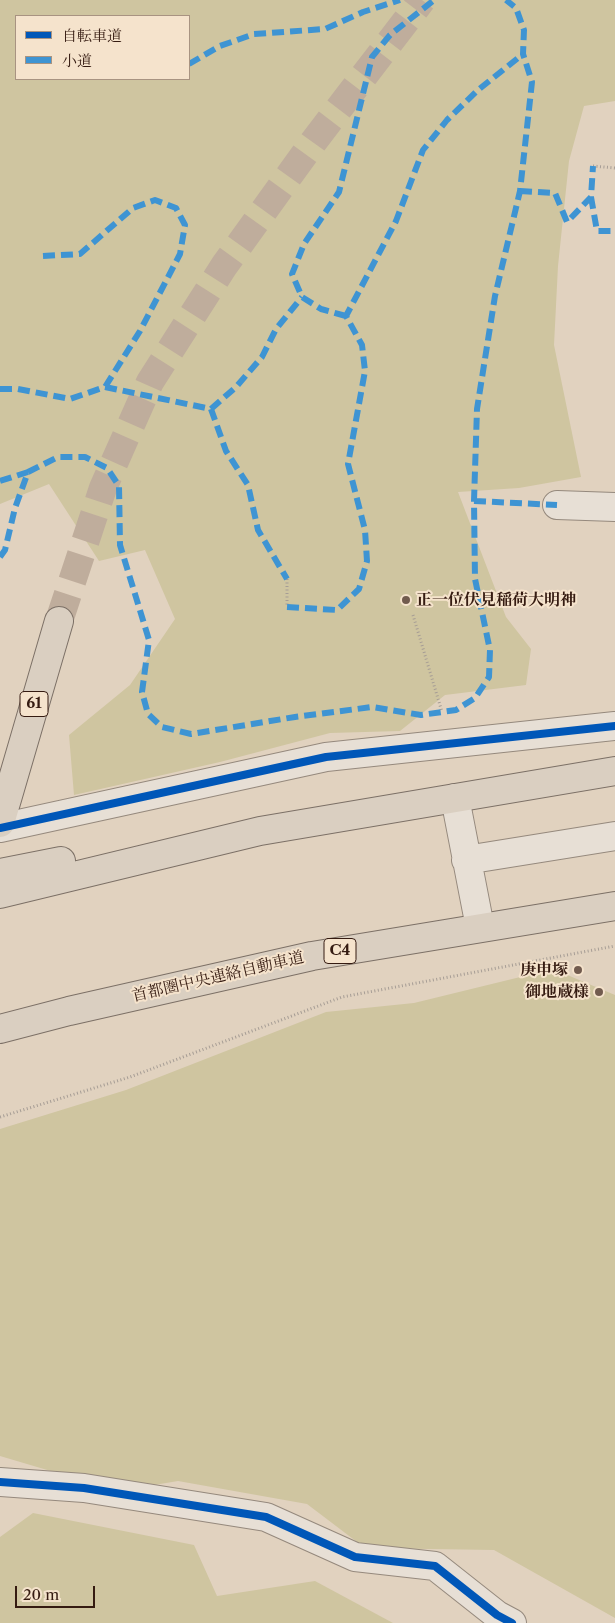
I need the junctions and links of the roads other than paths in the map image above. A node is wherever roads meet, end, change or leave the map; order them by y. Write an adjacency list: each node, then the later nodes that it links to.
1 (557, 505): 2 (street)
2 (615, 507)
3 (59, 621): 6 (main road, 61)
4 (615, 726): 9 (street)
5 (615, 771): 7 (main road)
6 (8, 775): 8 (main road, 61)
7 (455, 798): 10 (main road); 12 (street)
8 (0, 823)
9 (0, 828)
10 (260, 831): 13 (main road); 14 (main road)
11 (615, 836): 12 (street)
12 (466, 860): 16 (street)
13 (0, 873)
14 (0, 894)
15 (615, 906): 16 (main road, 首都圏中央連絡自動車道 / C4)
16 (480, 927): 17 (main road, 首都圏中央連絡自動車道 / C4)
17 (69, 1011): 18 (main road, 首都圏中央連絡自動車道 / C4); 19 (main road)
18 (0, 1029)
19 (0, 1035)
20 (0, 1482): 21 (street)
21 (512, 1623)

